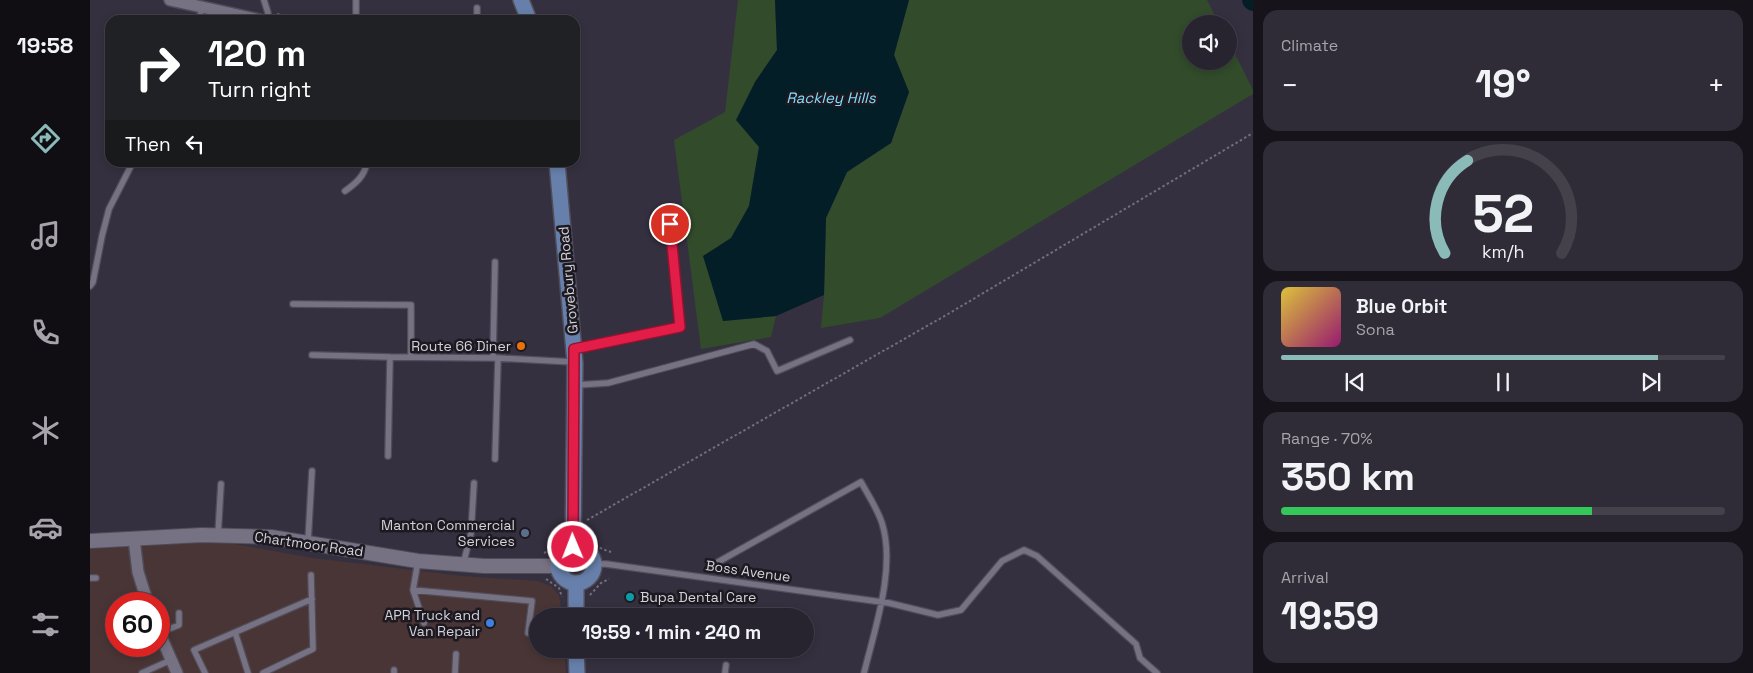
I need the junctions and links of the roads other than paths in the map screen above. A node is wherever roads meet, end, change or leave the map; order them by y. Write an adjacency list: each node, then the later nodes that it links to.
1 (170, 0): 5 (street)
2 (264, 0): 9 (lane)
3 (356, 0): 10 (lane)
4 (521, 0): 12 (main road)
5 (207, 6): 7 (lane); 8 (street)
6 (477, 8): 11 (lane)
7 (202, 15)
8 (241, 15)
9 (267, 15)
10 (356, 15)
11 (477, 15)
12 (527, 15)
13 (130, 167): 19 (lane)
14 (366, 167): 16 (lane)
15 (557, 167): 23 (main road, Grovebury Road)
16 (345, 191)
17 (668, 206): 23 (lane)
18 (495, 262): 26 (lane)
19 (90, 286)
20 (293, 304): 25 (lane)
21 (850, 340): 27 (lane)
22 (312, 355): 24 (lane)
23 (574, 356): 26 (lane); 27 (main road, Grovebury Road)
24 (390, 357): 25 (lane); 28 (lane)
25 (411, 357): 26 (lane)
26 (495, 358): 29 (lane)
27 (575, 385): 37 (main road, Grovebury Road)
28 (388, 456)
29 (495, 460)
30 (312, 471): 36 (lane)
31 (222, 484): 33 (lane)
32 (474, 484): 41 (lane)
33 (218, 535): 34 (street, Chartmoor Road); 36 (street, Chartmoor Road)
34 (134, 539): 35 (street, Chartmoor Road); 46 (street)
35 (90, 541)
36 (308, 542): 38 (street, Chartmoor Road)
37 (567, 543): 40 (main road); 42 (main road)
38 (418, 561): 41 (street, Chartmoor Road); 45 (lane)
39 (718, 562): 48 (lane)
40 (594, 564): 44 (main road); 48 (lane, Boss Avenue)
41 (463, 565): 42 (street, Chartmoor Road)
42 (558, 566): 44 (main road)
43 (311, 575): 47 (lane)
44 (576, 583): 49 (main road)
45 (413, 590): 51 (lane); 54 (lane)
46 (144, 592)
47 (312, 599): 53 (lane); 64 (lane)
48 (881, 602): 68 (lane); 69 (lane, Boss Avenue)
49 (576, 608)
50 (179, 613): 52 (lane)
51 (424, 623)
52 (170, 628)
53 (235, 632): 62 (lane); 63 (lane)
54 (528, 633)
55 (456, 654): 65 (lane)
56 (170, 657): 58 (street)
57 (576, 658): 66 (main road)
58 (171, 660): 60 (lane); 61 (street)
59 (726, 665): 67 (lane)
60 (142, 673)
61 (177, 673)
62 (205, 673)
63 (248, 673)
64 (263, 673)
65 (455, 673)
66 (577, 673)
67 (725, 673)
68 (864, 673)
69 (1157, 673)

